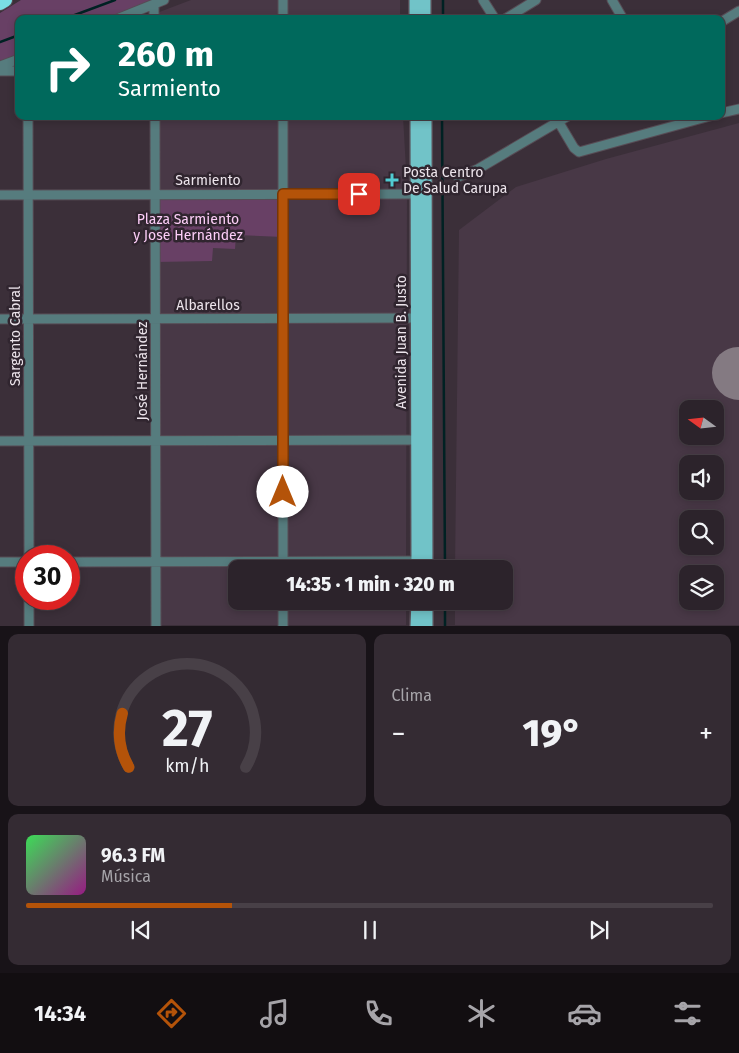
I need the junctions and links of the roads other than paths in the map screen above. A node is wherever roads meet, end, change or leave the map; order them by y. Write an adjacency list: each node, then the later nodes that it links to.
1 (5, 0): 9 (highway)
2 (164, 0): 10 (street)
3 (283, 0): 14 (street)
4 (415, 0): 15 (main road)
5 (425, 0): 16 (main road)
6 (483, 0): 17 (street)
7 (536, 0): 18 (street)
8 (612, 0): 19 (street)
9 (0, 3)
10 (154, 4): 12 (street); 13 (street)
11 (739, 11): 20 (street)
12 (127, 15)
13 (154, 15)
14 (283, 15)
15 (415, 15)
16 (425, 15)
17 (492, 15)
18 (512, 15)
19 (621, 15)
20 (725, 20)
21 (15, 60): 22 (street)
22 (0, 66)
23 (15, 71): 24 (street)
24 (0, 72)
25 (739, 108): 26 (street)
26 (725, 112)
27 (28, 120): 39 (street, Sargento Cabral)
28 (155, 120): 40 (street, José Hernández)
29 (283, 120): 36 (street)
30 (416, 120): 37 (main road, Avenida Juan B. Justo)
31 (426, 120): 48 (main road, Avenida Juan B. Justo)
32 (554, 120): 35 (street)
33 (557, 120): 34 (street)
34 (682, 120)
35 (458, 177)
36 (283, 194): 37 (street, Sarmiento); 40 (street, Sarmiento); 41 (street)
37 (416, 194): 42 (main road, Avenida Juan B. Justo)
38 (0, 195): 39 (street, Sarmiento)
39 (28, 195): 40 (street, Sarmiento); 44 (street, Sargento Cabral)
40 (154, 195): 45 (street, José Hernández)
41 (283, 318): 42 (street, Albarellos); 45 (street, Albarellos); 47 (street)
42 (416, 318): 48 (main road, Avenida Juan B. Justo)
43 (0, 319): 44 (street, Albarellos)
44 (28, 319): 45 (street, Albarellos); 50 (street, Sargento Cabral)
45 (155, 319): 46 (street, José Hernández)
46 (156, 440): 47 (street); 50 (street); 58 (street, José Hernández)
47 (283, 440): 48 (street); 52 (street)
48 (421, 440): 53 (main road, Avenida Juan B. Justo); 54 (main road, Avenida Juan B. Justo)
49 (0, 441): 50 (street)
50 (29, 441): 51 (street, Sargento Cabral)
51 (29, 545)
52 (283, 560)
53 (417, 560)
54 (427, 560)
55 (0, 562): 56 (street)
56 (15, 562)
57 (80, 562): 58 (street)
58 (156, 562): 59 (street); 65 (street, José Hernández)
59 (228, 564)
60 (29, 610): 64 (street)
61 (283, 610): 66 (street)
62 (417, 610): 67 (main road)
63 (427, 610): 68 (main road)
64 (29, 626)
65 (156, 626)
66 (283, 626)
67 (416, 626)
68 (427, 626)

